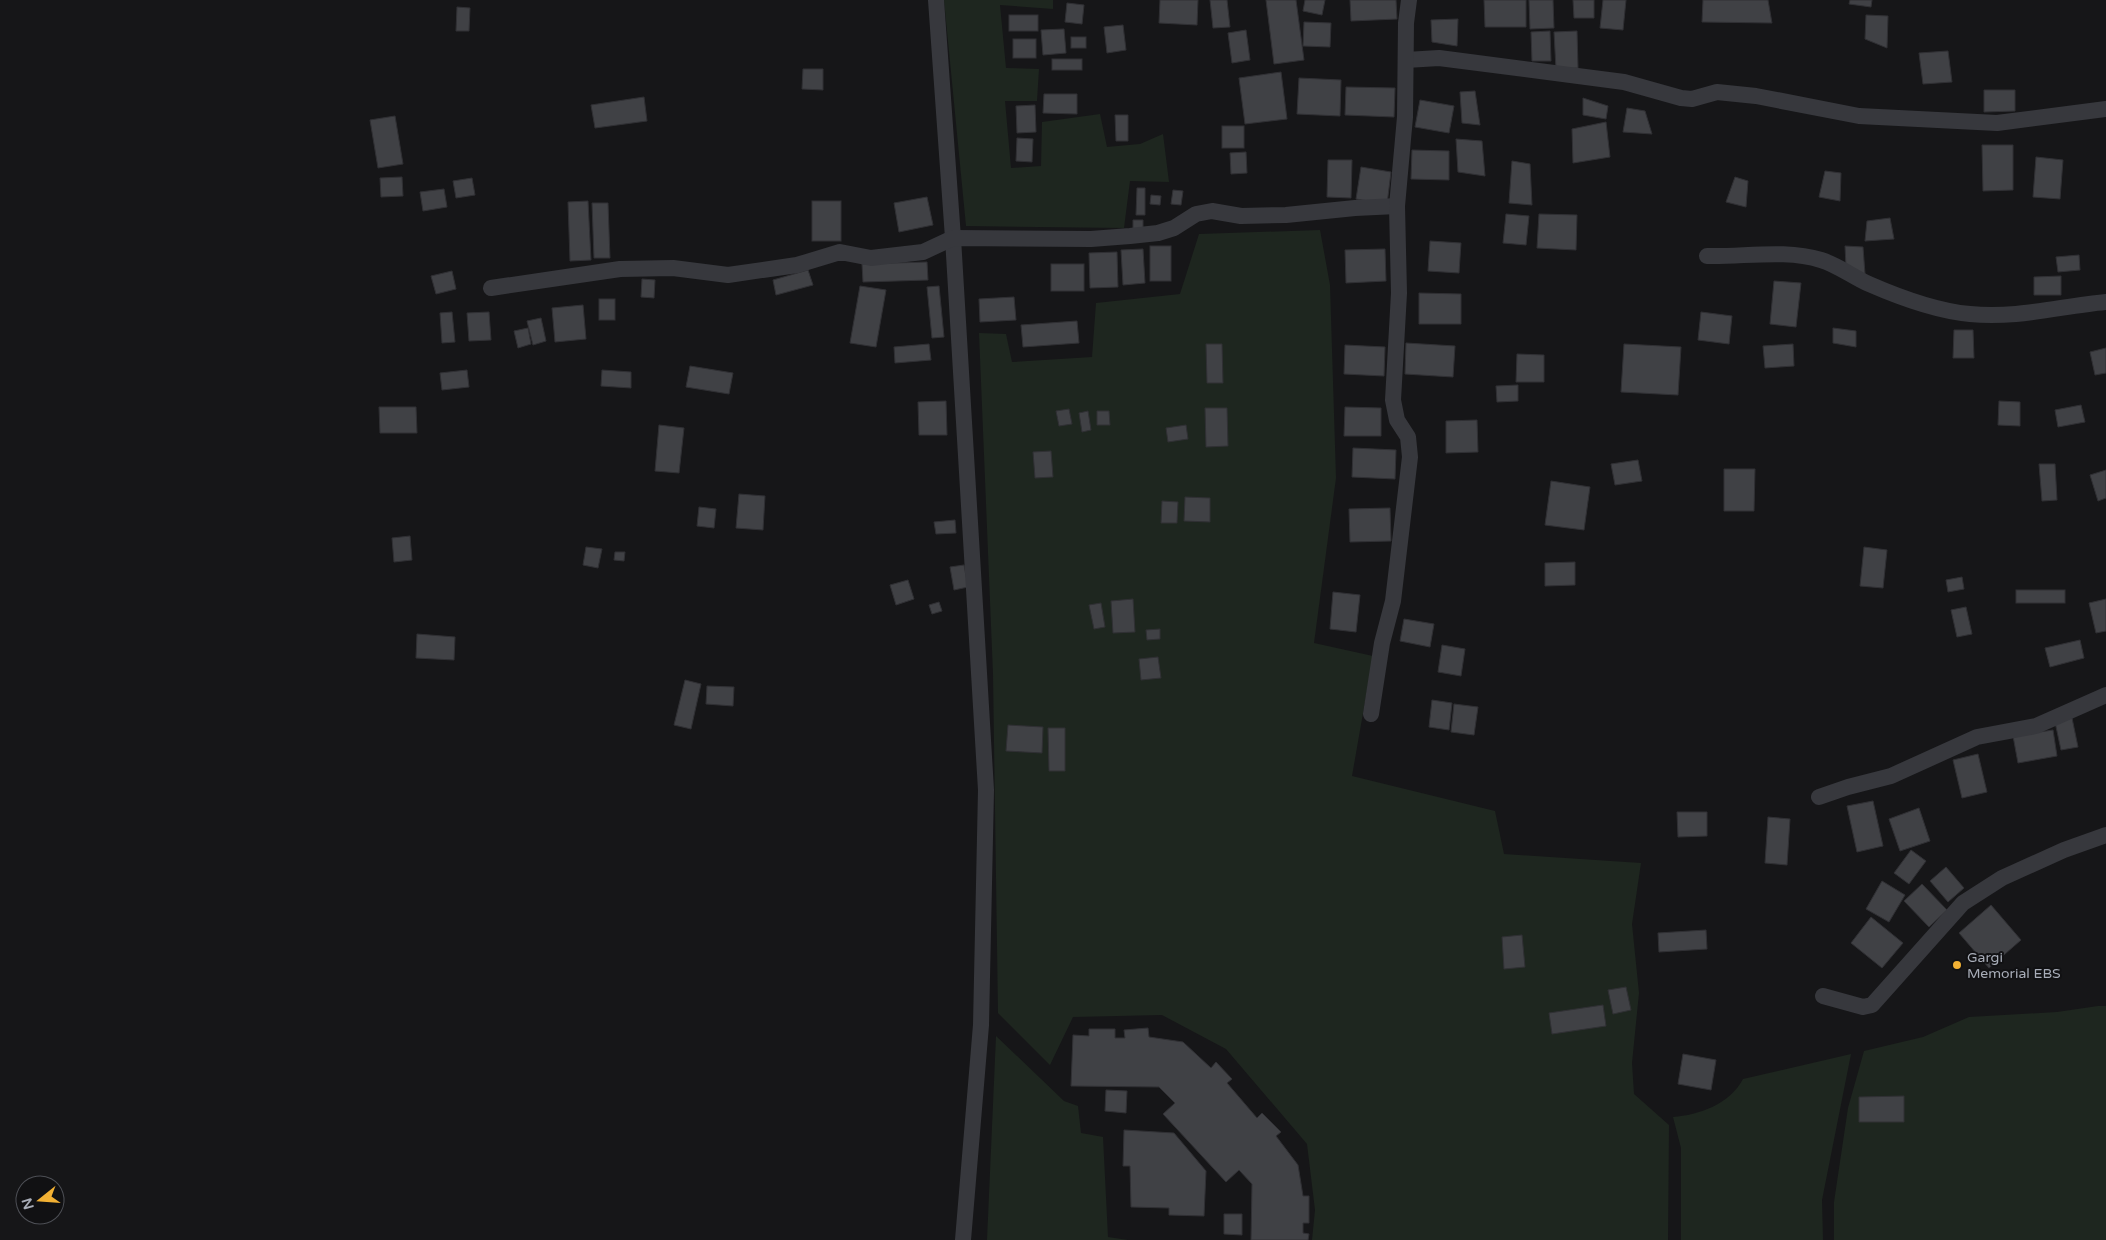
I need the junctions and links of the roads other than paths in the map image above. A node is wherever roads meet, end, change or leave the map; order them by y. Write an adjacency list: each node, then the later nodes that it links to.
1 (936, 0): 6 (street)
2 (1409, 0): 3 (street)
3 (1406, 60): 4 (street); 5 (street)
4 (2106, 109)
5 (1397, 206): 6 (street); 11 (street)
6 (953, 238): 8 (street); 15 (street)
7 (1708, 256): 9 (street)
8 (491, 288)
9 (2106, 302)
10 (2106, 694): 12 (street)
11 (1371, 714)
12 (1819, 797)
13 (2106, 835): 14 (street)
14 (1823, 996)
15 (963, 1240)

